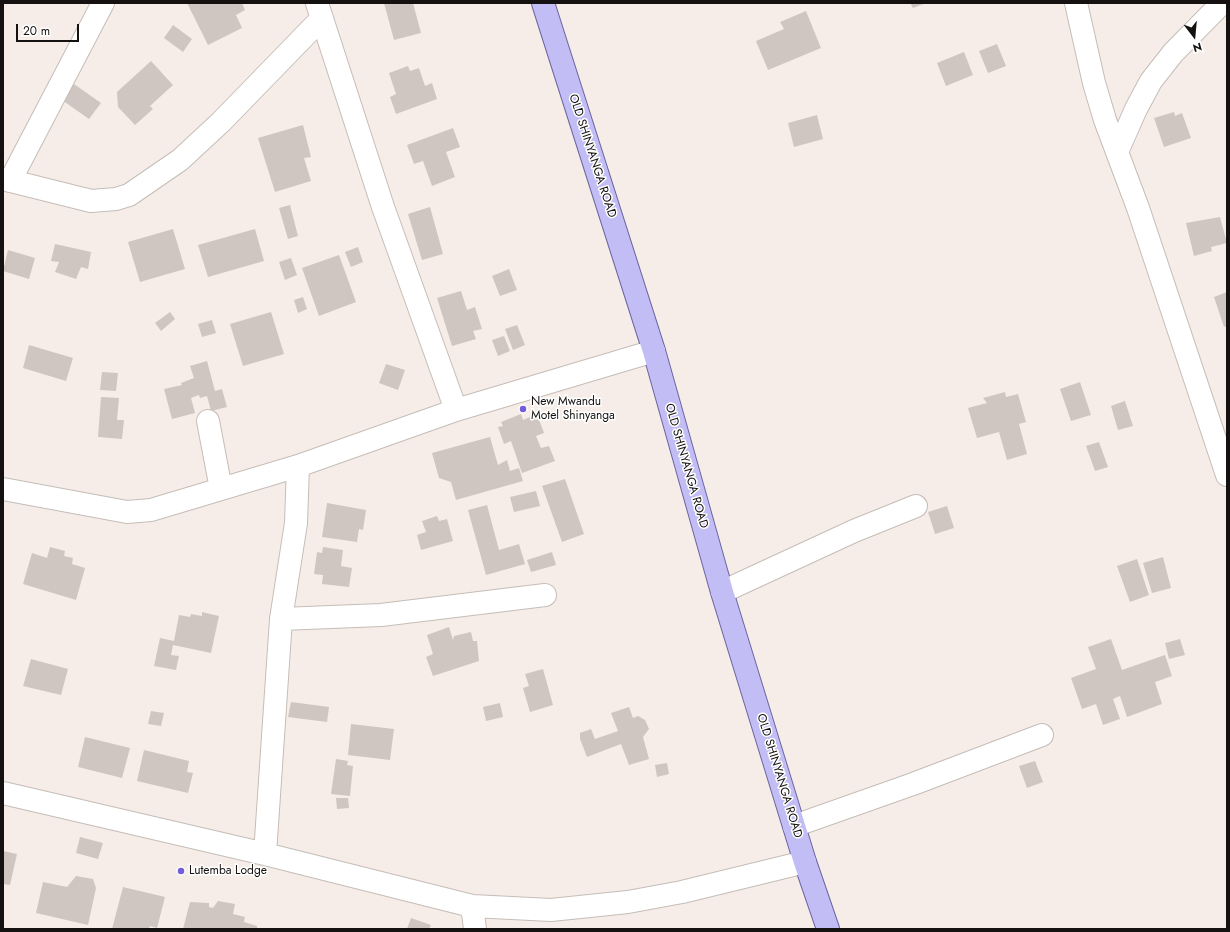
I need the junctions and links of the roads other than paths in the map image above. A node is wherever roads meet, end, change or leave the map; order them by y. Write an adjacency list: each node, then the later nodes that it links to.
1 (103, 3): 7 (street)
2 (543, 3): 8 (main road, OLD SHINYANGA ROAD)
3 (1076, 3): 6 (street)
4 (1222, 3): 6 (street)
5 (320, 11): 7 (street); 9 (street)
6 (1117, 152): 12 (street)
7 (7, 180)
8 (654, 351): 9 (street); 16 (main road, OLD SHINYANGA ROAD)
9 (456, 410): 11 (street)
10 (208, 421): 14 (street)
11 (298, 466): 14 (street); 18 (street)
12 (1227, 475)
13 (3, 489): 14 (street)
14 (221, 489)
15 (916, 506): 16 (street)
16 (722, 592): 21 (main road, OLD SHINYANGA ROAD)
17 (545, 594): 18 (street)
18 (282, 619): 22 (street)
19 (1042, 735): 21 (street)
20 (3, 793): 22 (street)
21 (794, 826): 23 (main road, OLD SHINYANGA ROAD)
22 (265, 854): 24 (street)
23 (805, 862): 24 (street); 26 (main road, OLD SHINYANGA ROAD)
24 (472, 906): 25 (street)
25 (475, 929)
26 (828, 929)

